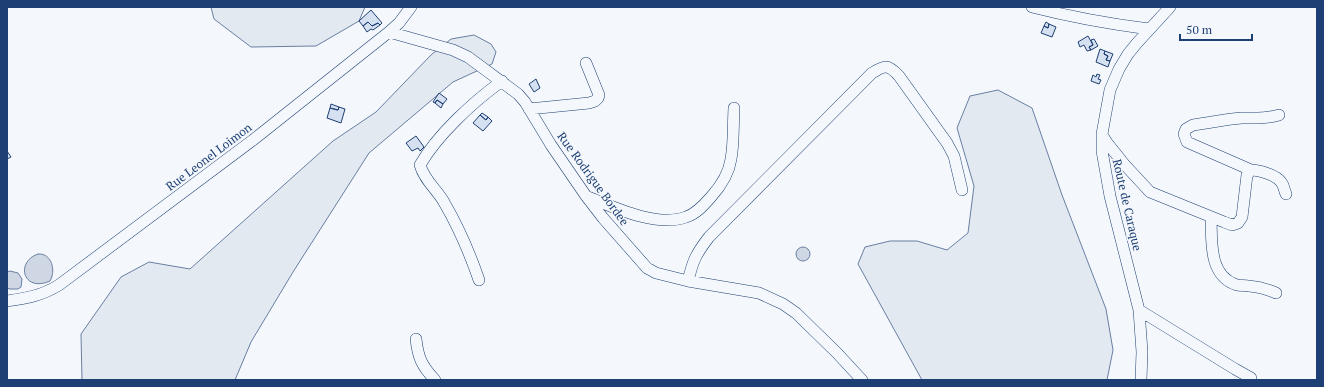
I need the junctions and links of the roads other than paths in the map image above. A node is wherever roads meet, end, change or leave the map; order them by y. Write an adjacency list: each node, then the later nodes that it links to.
1 (411, 7): 5 (street, Rue Leonel Loimon)
2 (1032, 7): 4 (street)
3 (1170, 7): 4 (street, Route de Caraque)
4 (1149, 29): 11 (street, Route de Caraque)
5 (389, 32): 7 (street, Rue Rodrigue Bordee); 20 (street, Rue Leonel Loimon)
6 (586, 63): 9 (street)
7 (502, 81): 9 (street, Rue Rodrigue Bordee); 17 (street)
8 (734, 108): 15 (street)
9 (529, 109): 15 (street, Rue Rodrigue Bordee)
10 (1279, 115): 12 (street)
11 (1102, 134): 16 (street); 21 (street, Route de Caraque)
12 (1251, 170): 14 (street); 16 (street)
13 (962, 190): 18 (street)
14 (1286, 194)
15 (586, 196): 18 (street, Rue Rodrigue Bordee)
16 (1211, 217): 19 (street)
17 (479, 280)
18 (688, 281): 25 (street, Rue Rodrigue Bordee)
19 (1276, 293)
20 (7, 302)
21 (1139, 310): 23 (street); 26 (street, Route de Caraque)
22 (416, 339): 24 (street)
23 (1251, 378)
24 (434, 380)
25 (862, 380)
26 (1141, 380)

